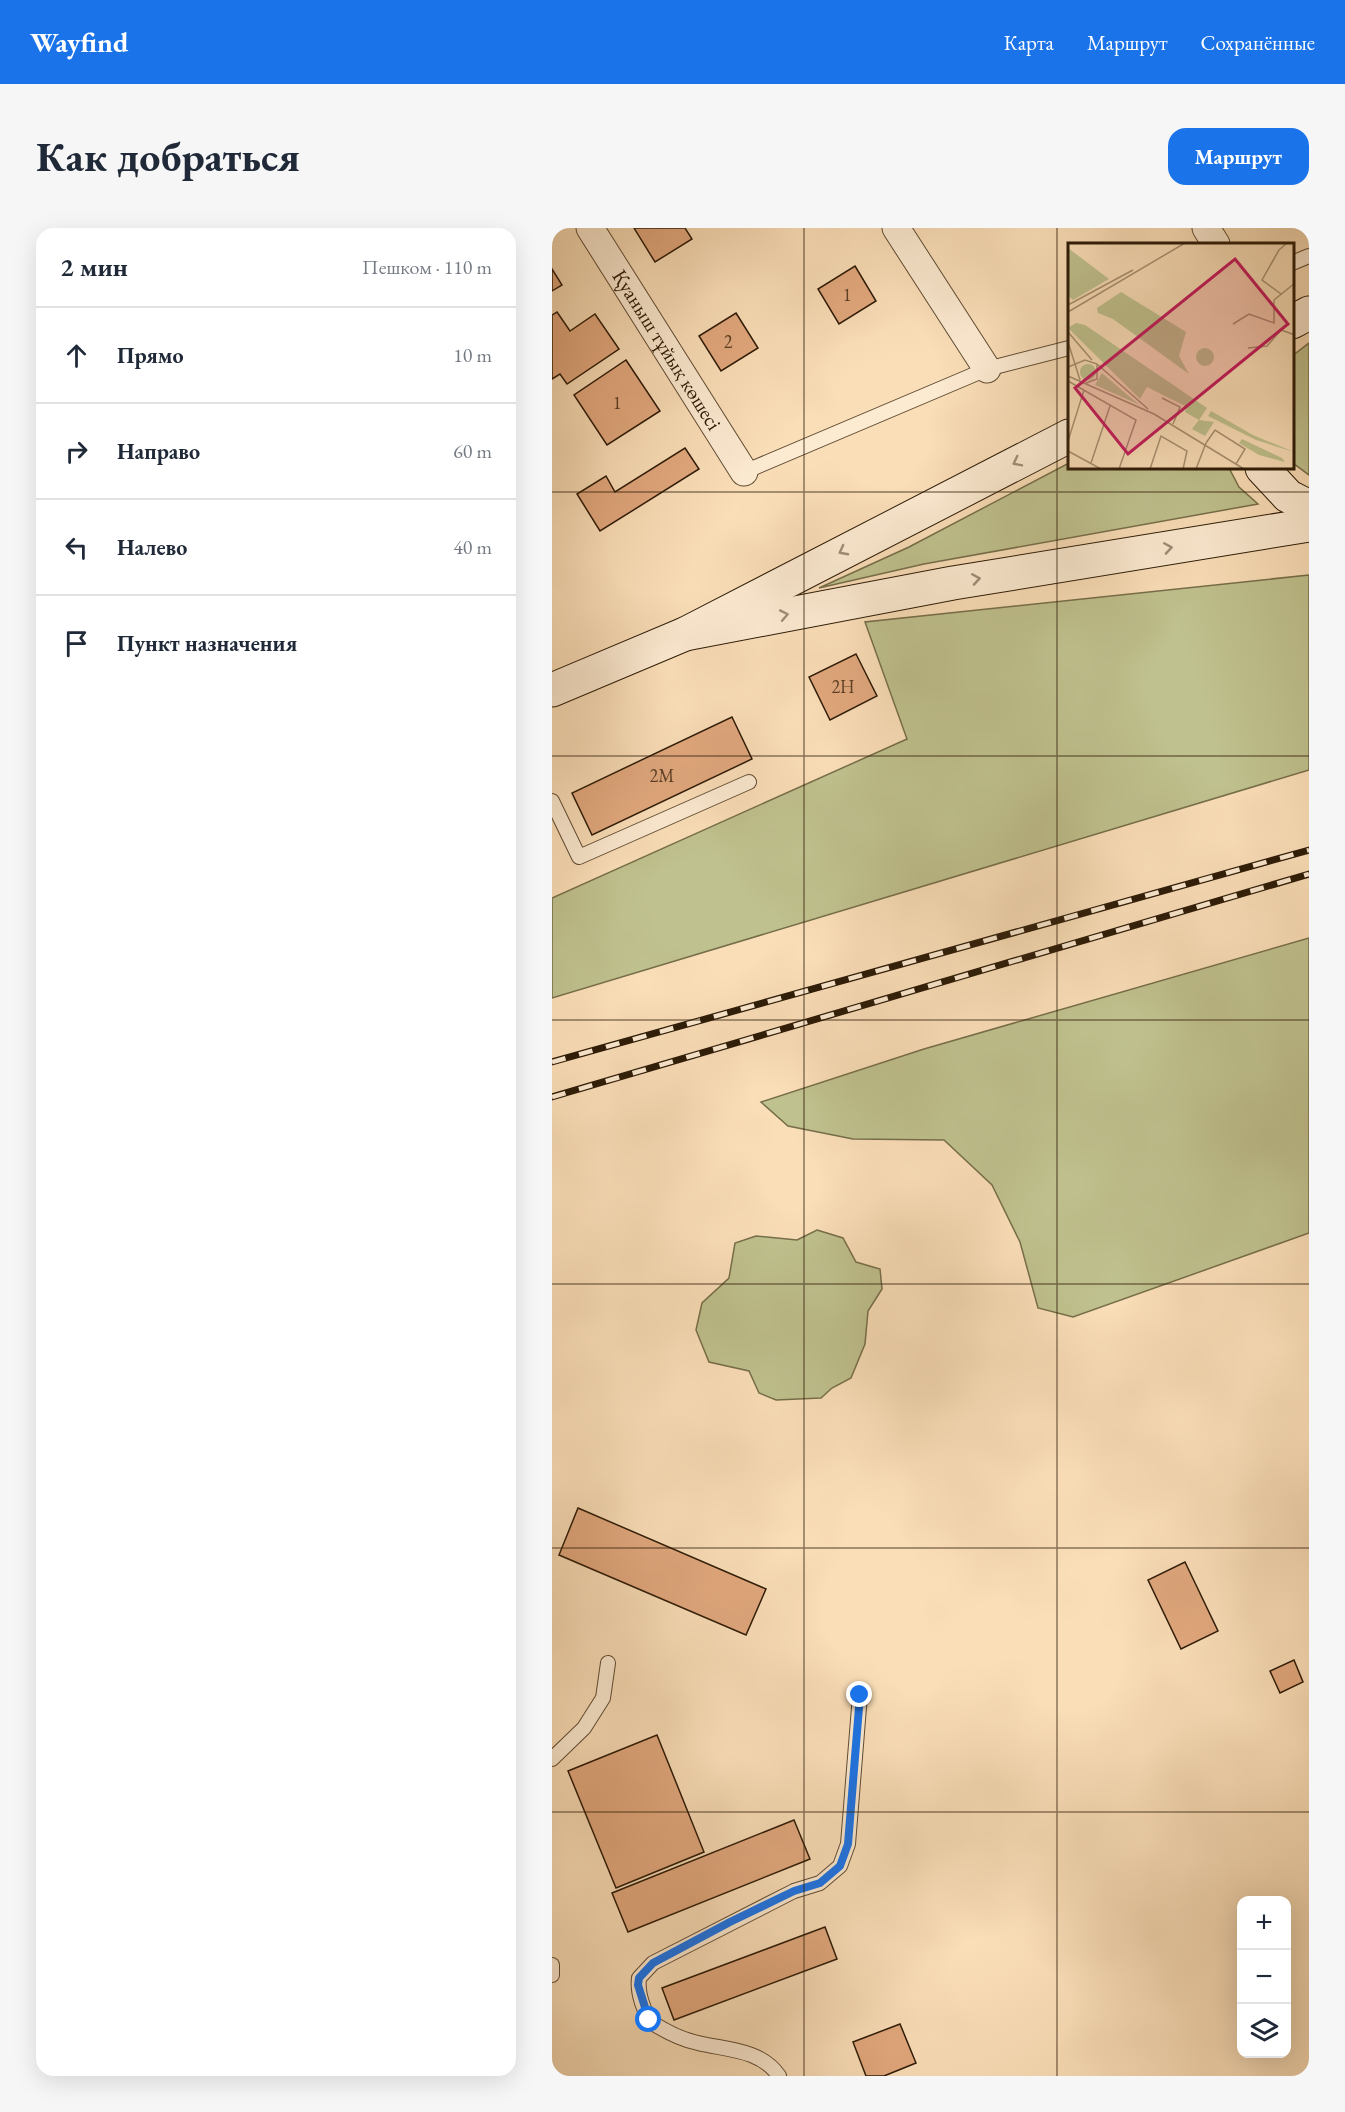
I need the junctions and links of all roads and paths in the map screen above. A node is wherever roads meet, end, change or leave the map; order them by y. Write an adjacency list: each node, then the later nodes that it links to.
1 (591, 228): 11 (street, Қуаныш тұйық көшесі)
2 (896, 228): 8 (street)
3 (1206, 228): 4 (street)
4 (1215, 243)
5 (1309, 256): 6 (lane)
6 (1294, 263)
7 (1068, 348): 8 (lane)
8 (987, 369): 11 (lane)
9 (1068, 437): 14 (main road, one-way to 14)
10 (1264, 470): 12 (main road)
11 (744, 472)
12 (1309, 507)
13 (1309, 525): 14 (main road, one-way to 13)
14 (685, 634): 15 (main road)
15 (552, 690)
16 (749, 782): 17 (lane)
17 (552, 801)
18 (609, 1663): 20 (lane)
19 (860, 1695): 23 (lane)
20 (552, 1759)
21 (552, 1965): 22 (lane)
22 (552, 1975)
23 (779, 2076)

